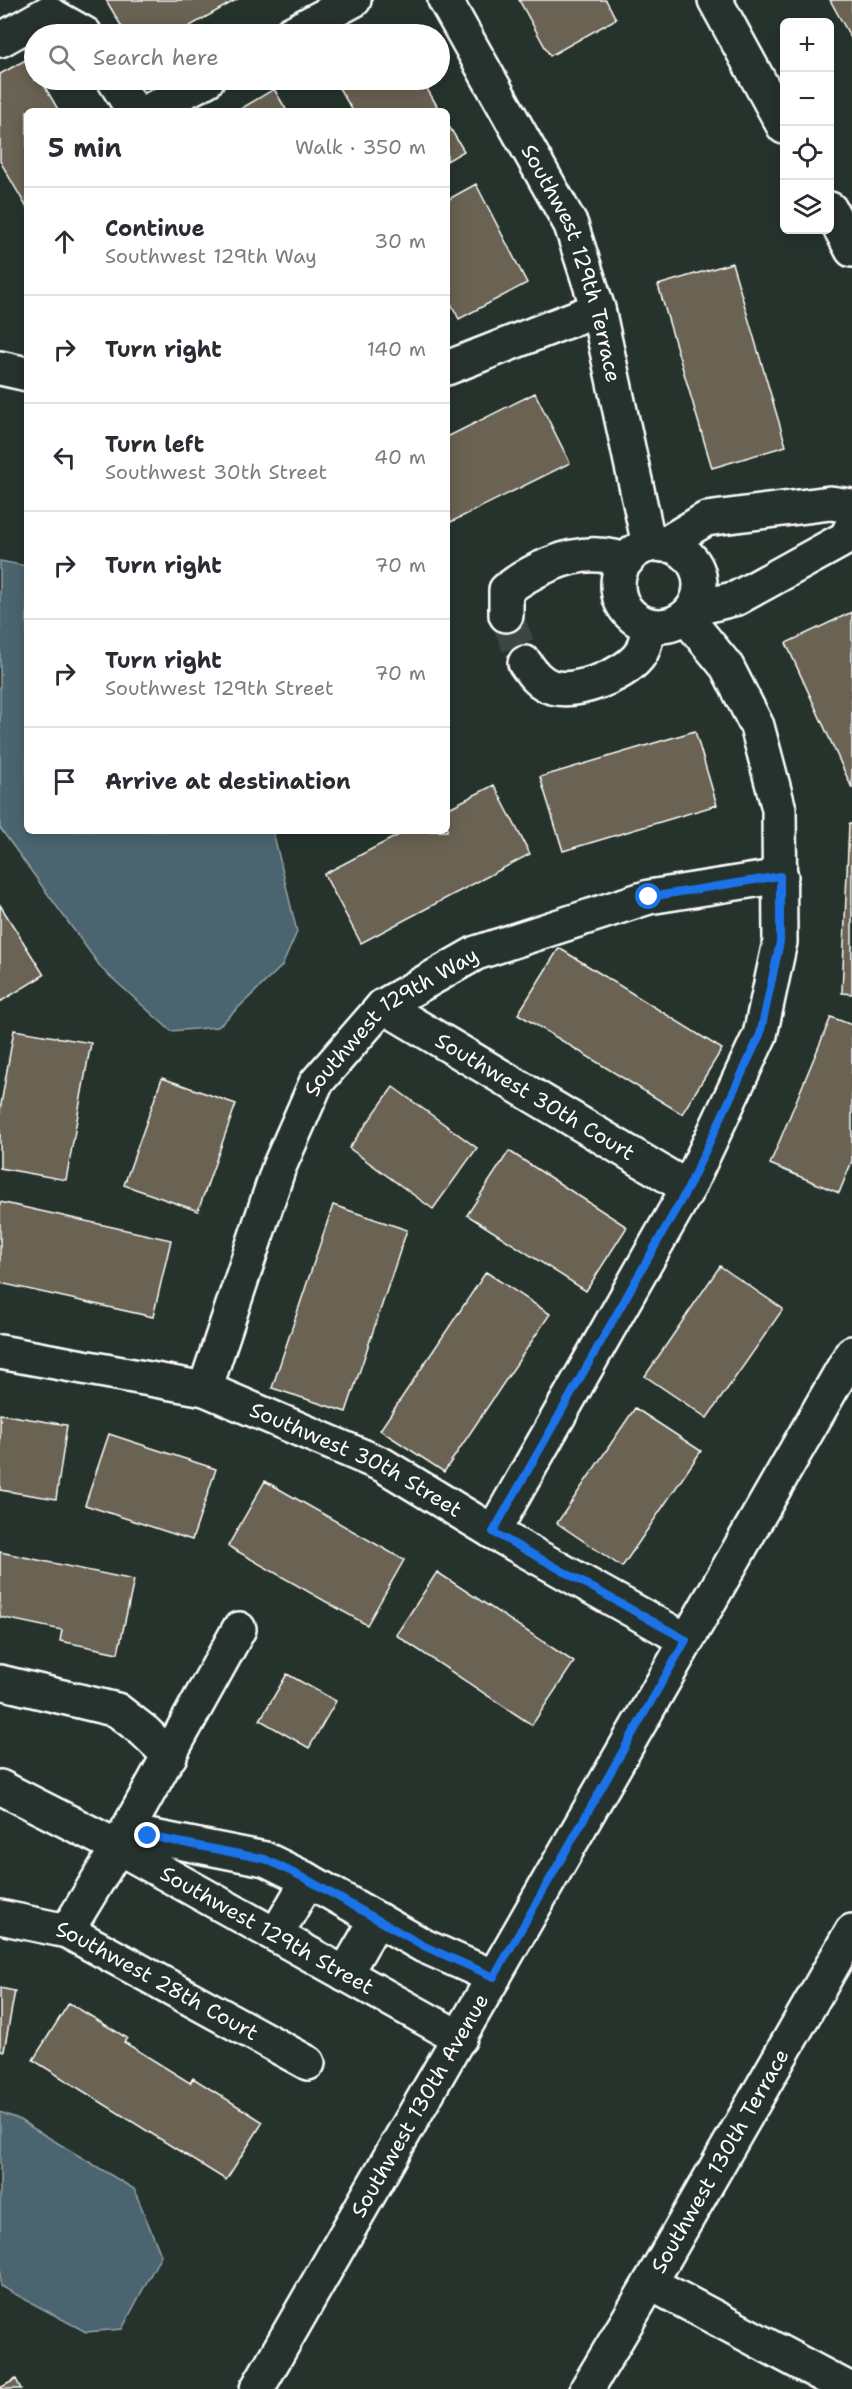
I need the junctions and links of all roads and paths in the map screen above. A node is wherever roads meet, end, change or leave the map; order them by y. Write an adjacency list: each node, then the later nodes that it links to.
1 (354, 0): 6 (street)
2 (445, 0): 16 (street, Southwest 129th Terrace)
3 (715, 0): 13 (street)
4 (28, 24): 5 (street)
5 (67, 24)
6 (309, 24)
7 (24, 26): 8 (street)
8 (0, 40)
9 (120, 90): 11 (street)
10 (188, 90): 12 (street)
11 (132, 108)
12 (154, 108)
13 (783, 126)
14 (834, 216): 15 (street)
15 (852, 250)
16 (598, 309): 17 (street); 22 (street, Southwest 129th Terrace)
17 (450, 367)
18 (0, 368): 19 (street)
19 (24, 373)
20 (852, 506): 22 (street)
21 (852, 526): 23 (street)
22 (646, 550): 23 (street); 24 (street); 25 (street)
23 (689, 613): 25 (street); 27 (street)
24 (506, 615)
25 (650, 626): 26 (street)
26 (525, 663)
27 (780, 876): 28 (street, Southwest 129th Way); 29 (street)
28 (383, 1006): 29 (street, Southwest 30th Court); 32 (street, Southwest 129th Way)
29 (688, 1188): 33 (street)
30 (0, 1352): 32 (street, Southwest 30th Street)
31 (852, 1353): 35 (street, Southwest 130th Avenue)
32 (205, 1389): 33 (street, Southwest 30th Street)
33 (493, 1532): 35 (street, Southwest 30th Street)
34 (239, 1629): 37 (street)
35 (686, 1640): 47 (street, Southwest 130th Avenue)
36 (0, 1682): 37 (street)
37 (170, 1756): 39 (street)
38 (0, 1787): 39 (street)
39 (118, 1847): 40 (street, Southwest 129th Street); 43 (street); 45 (street, Southwest 129th Street)
40 (308, 1880): 42 (street, Southwest 129th Street); 45 (street)
41 (0, 1917): 43 (street, Southwest 28th Court)
42 (377, 1919): 46 (street); 47 (street, Southwest 129th Street)
43 (67, 1931): 49 (street, Southwest 28th Court)
44 (852, 1931): 50 (street, Southwest 130th Terrace)
45 (276, 1935): 46 (street, Southwest 129th Street)
46 (345, 1974): 48 (street, Southwest 129th Street)
47 (494, 1977): 48 (street, Southwest 130th Avenue)
48 (460, 2038): 51 (street, Southwest 130th Avenue)
49 (308, 2063)
50 (650, 2283): 52 (street, Southwest 130th Terrace); 53 (street)
51 (257, 2389)
52 (586, 2389)
53 (849, 2389)

